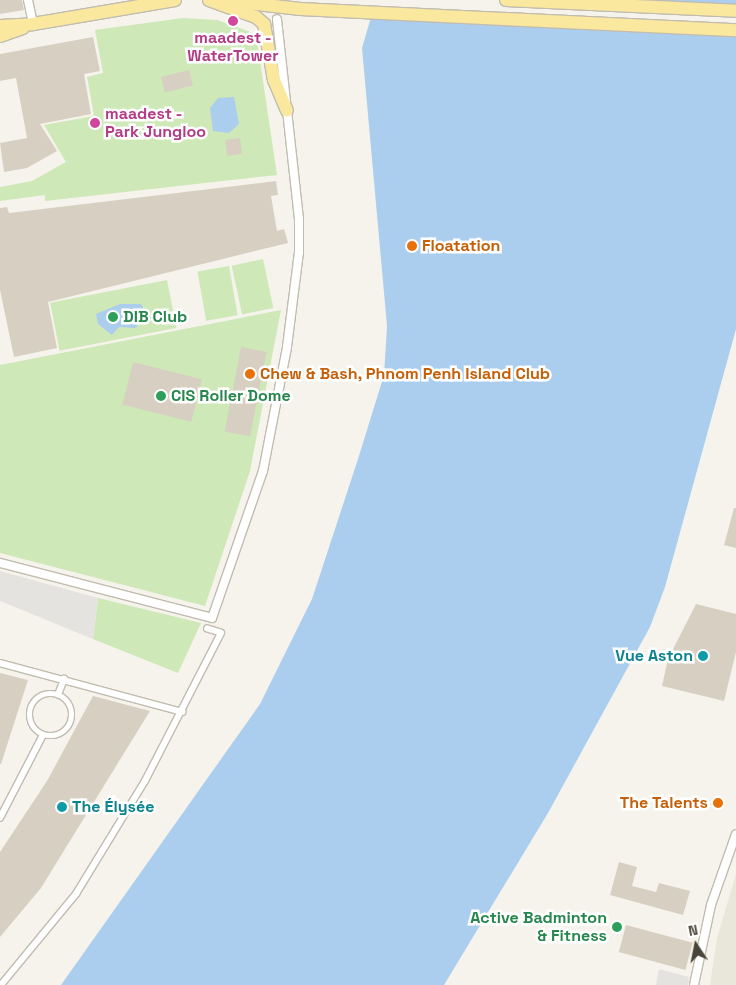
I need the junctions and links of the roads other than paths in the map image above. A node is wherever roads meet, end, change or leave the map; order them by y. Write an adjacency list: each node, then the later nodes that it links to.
1 (28, 0): 8 (street)
2 (175, 0): 8 (main road)
3 (209, 0): 12 (main road)
4 (221, 0): 10 (main road)
5 (506, 0): 6 (main road)
6 (736, 11)
7 (276, 19): 12 (street)
8 (33, 24): 9 (main road); 11 (main road)
9 (0, 26)
10 (736, 30)
11 (0, 36)
12 (287, 110): 13 (street)
13 (0, 563)
14 (208, 628): 18 (street)
15 (0, 663): 16 (street)
16 (64, 679): 17 (street); 18 (street)
17 (58, 695): 19 (street); 19 (street)
18 (183, 712): 22 (street)
19 (43, 735): 20 (street)
20 (0, 818)
21 (736, 834): 23 (street)
22 (0, 985)
23 (694, 985)

